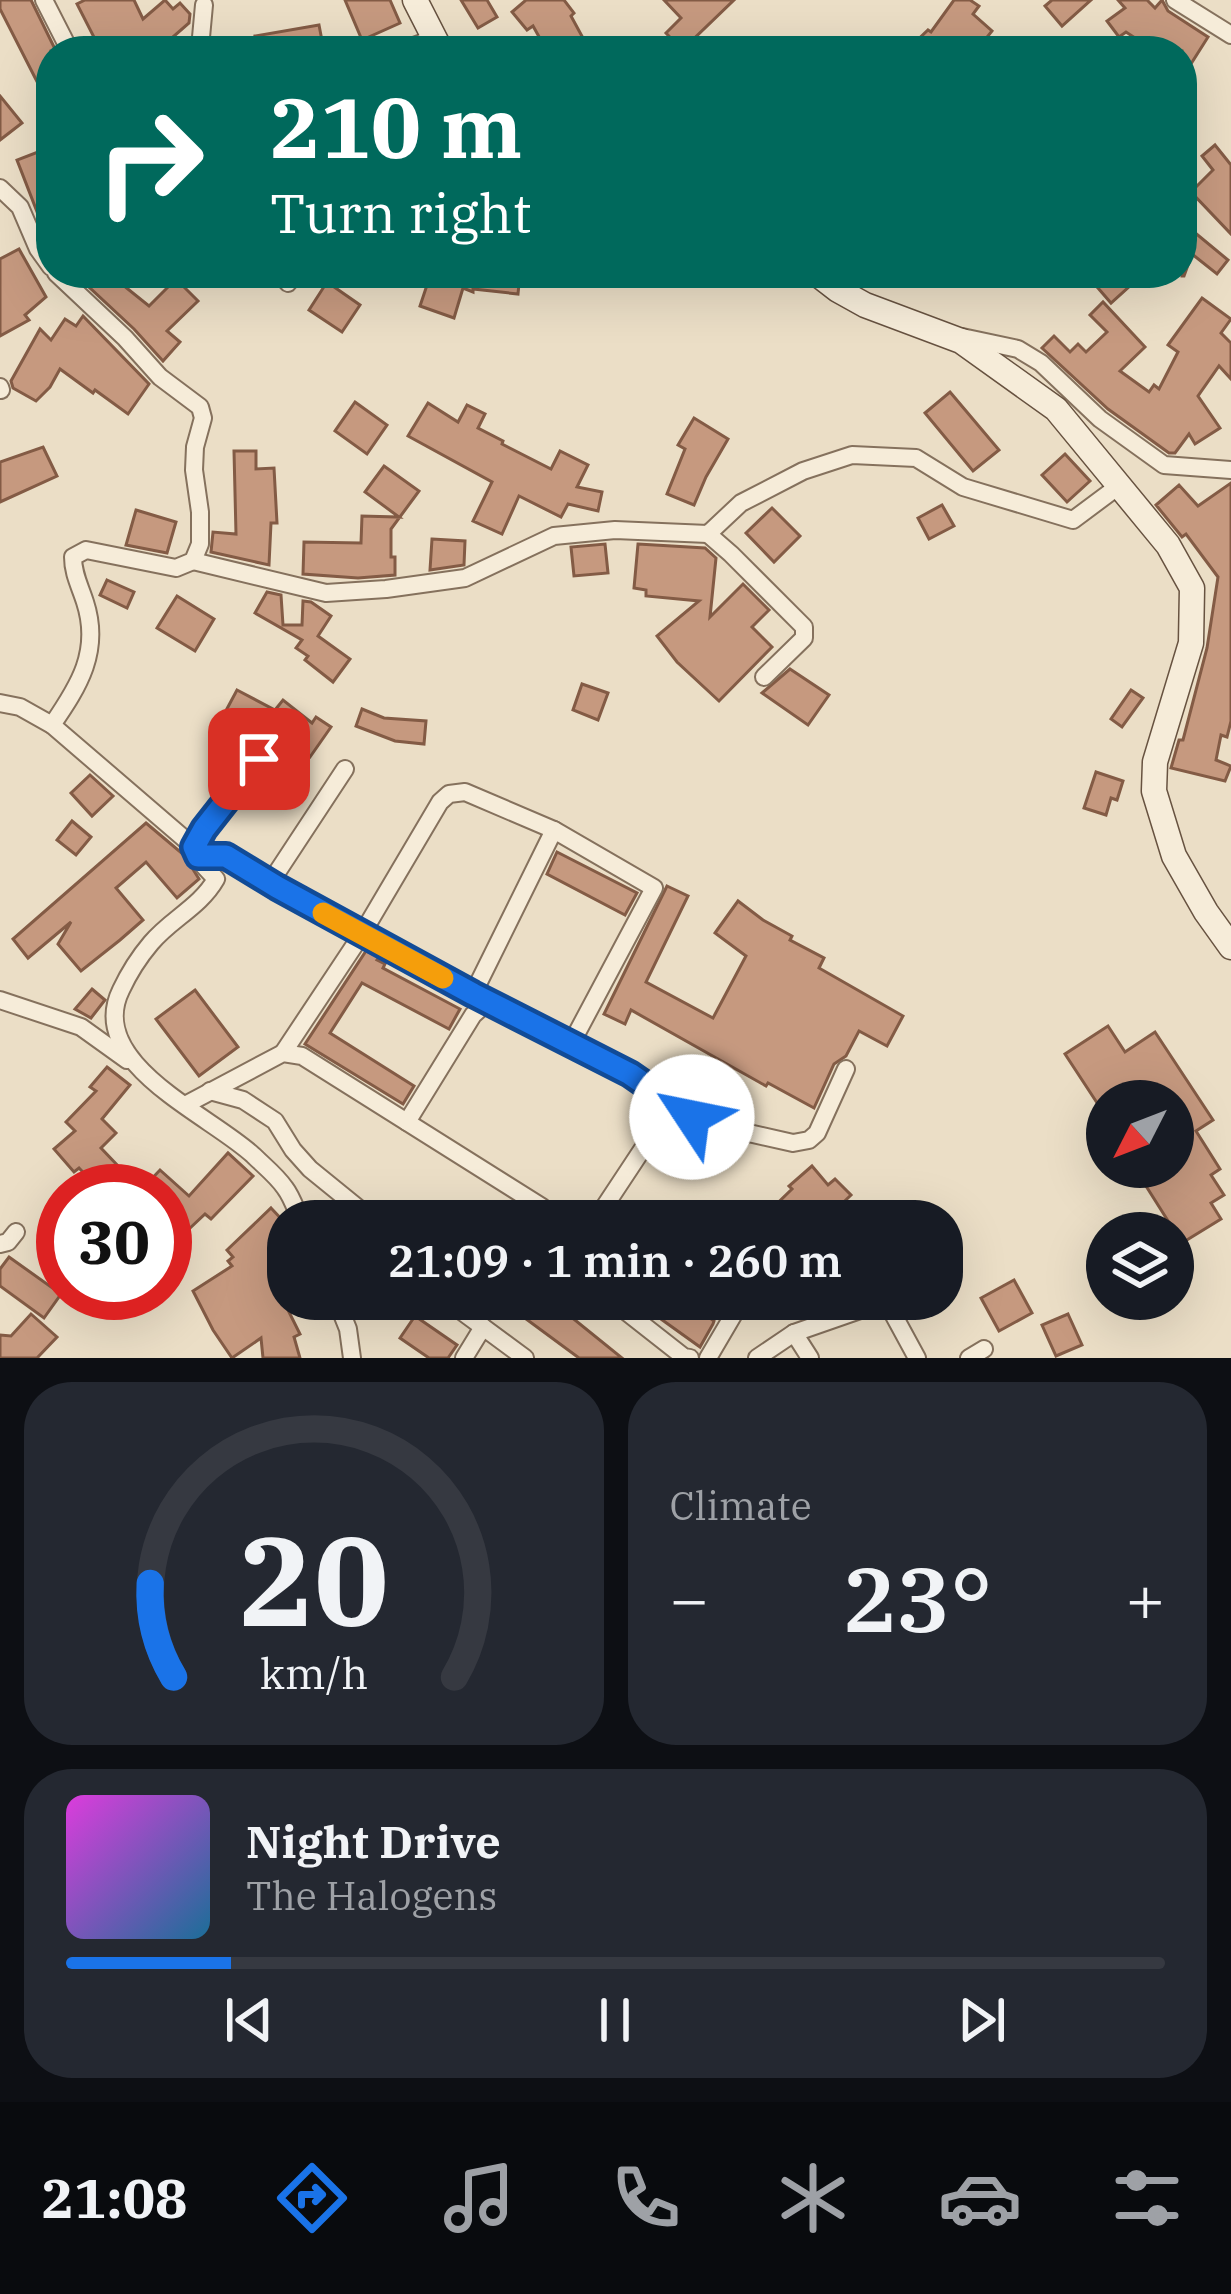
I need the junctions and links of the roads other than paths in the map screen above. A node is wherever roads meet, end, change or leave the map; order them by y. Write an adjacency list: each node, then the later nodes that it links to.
1 (44, 0): 6 (street)
2 (415, 0): 8 (main road)
3 (1175, 0): 5 (street)
4 (203, 2): 7 (street)
5 (1231, 35)
6 (62, 36)
7 (201, 36)
8 (433, 36)
9 (0, 188): 10 (street)
10 (36, 244)
11 (73, 288): 17 (street)
12 (835, 288): 13 (main road)
13 (942, 333): 14 (street); 15 (main road)
14 (1231, 470)
15 (1120, 485): 16 (street); 26 (main road)
16 (707, 534): 17 (street); 18 (street)
17 (193, 561): 20 (street)
18 (764, 677)
19 (0, 703): 20 (street)
20 (52, 725): 24 (street)
21 (259, 759): 24 (street)
22 (344, 769): 25 (street)
23 (554, 830): 28 (street); 30 (street); 33 (street)
24 (196, 852): 25 (street); 36 (street)
25 (270, 883): 28 (street)
26 (1206, 912): 27 (street); 29 (main road)
27 (1231, 932)
28 (362, 934): 30 (street); 34 (street)
29 (1231, 947)
30 (473, 994): 32 (street)
31 (0, 1000): 36 (street)
32 (495, 1006): 33 (street); 40 (street)
33 (572, 1045): 38 (street)
34 (284, 1053): 37 (street); 40 (street)
35 (846, 1069): 38 (street)
36 (161, 1086): 39 (street)
37 (209, 1091): 39 (street); 42 (street)
38 (673, 1103): 44 (street)
39 (185, 1105): 41 (street)
40 (407, 1123): 43 (street)
41 (291, 1200)
42 (348, 1200)
43 (529, 1200)
44 (609, 1200)
45 (16, 1232): 46 (street)
46 (0, 1244)
47 (344, 1320): 53 (street)
48 (474, 1320): 51 (street)
49 (637, 1320): 56 (street)
50 (730, 1320): 57 (street)
51 (483, 1327): 54 (street); 55 (street)
52 (794, 1333): 58 (street); 59 (street); 60 (street)
53 (352, 1358)
54 (464, 1358)
55 (525, 1358)
56 (690, 1358)
57 (708, 1358)
58 (757, 1358)
59 (810, 1358)
60 (916, 1358)

